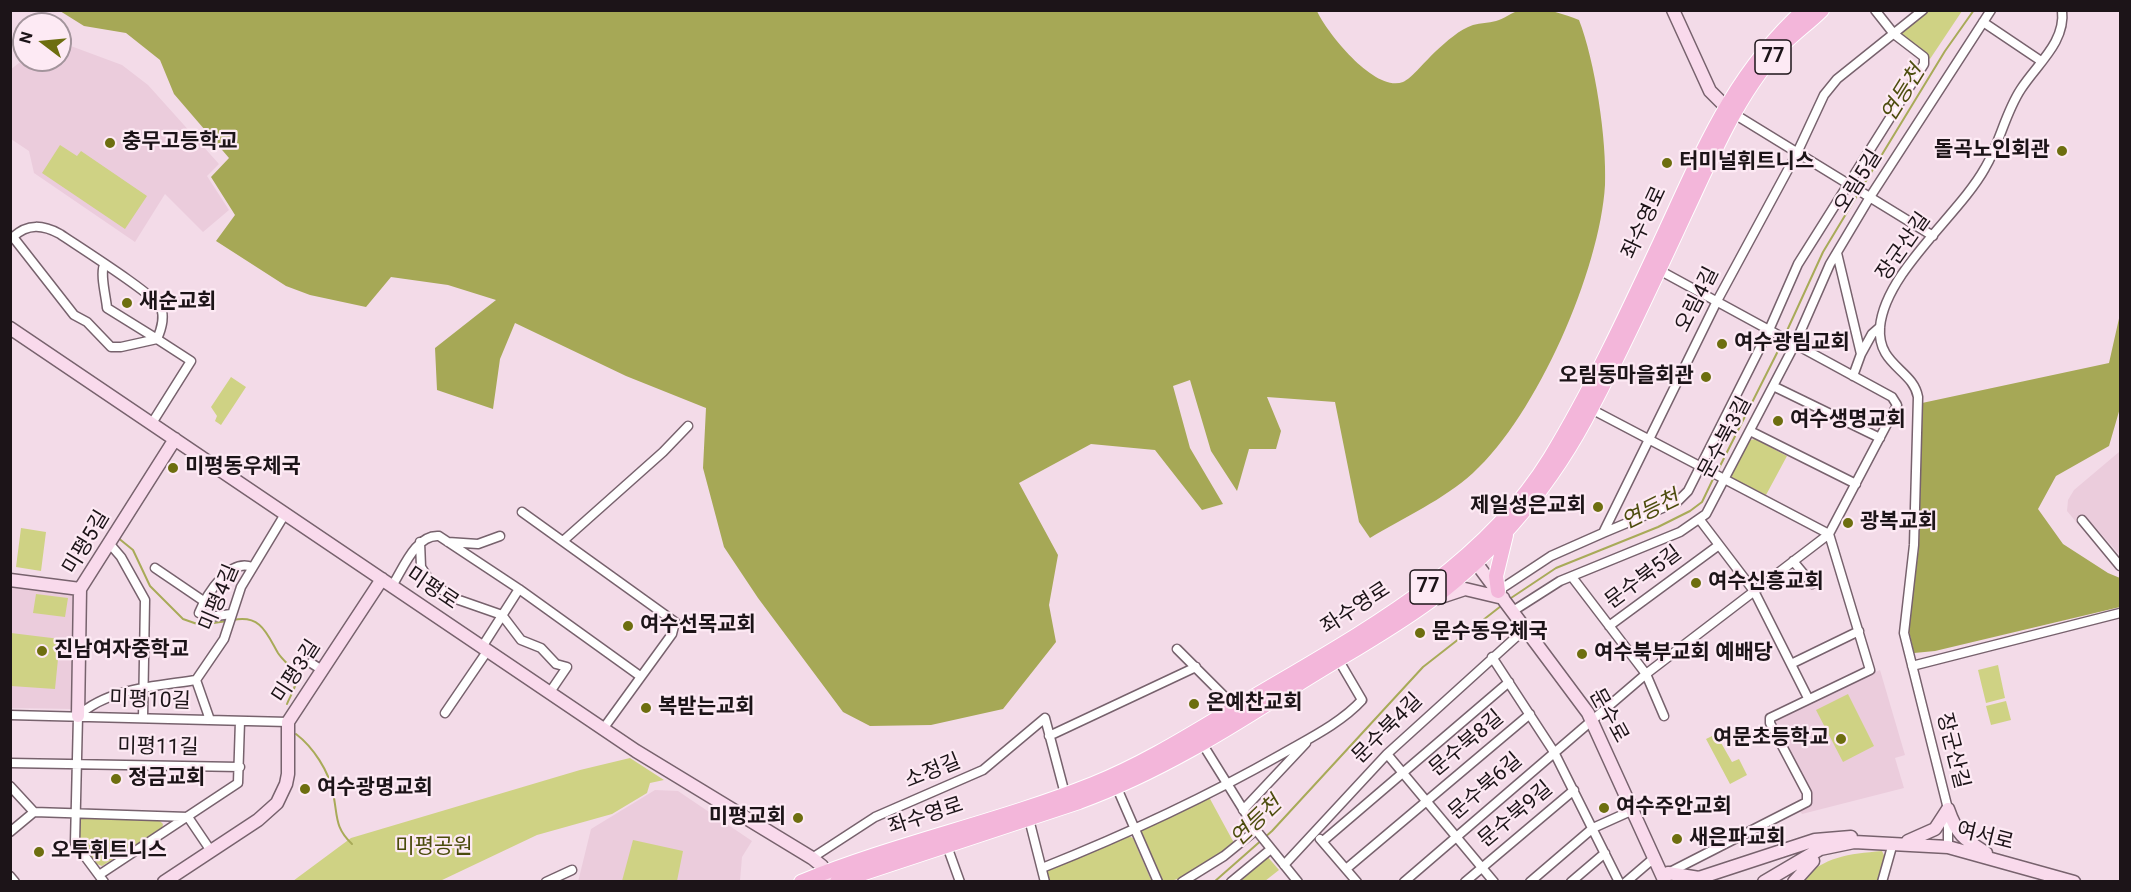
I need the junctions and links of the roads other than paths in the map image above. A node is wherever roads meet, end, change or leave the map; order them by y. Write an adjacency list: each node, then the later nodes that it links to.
1 (1672, 10): 11 (street)
2 (1802, 10): 11 (main road, 좌수영로 / 77)
3 (1822, 10): 11 (main road, 좌수영로 / 77)
4 (1875, 10): 9 (street)
5 (1923, 10): 9 (street, 오림4길)
6 (1991, 10): 8 (street, 오림5길)
7 (2062, 10): 10 (street, 장군산길)
8 (1983, 22): 10 (street); 15 (street, 오림5길)
9 (1894, 34): 12 (street, 오림4길); 14 (street)
10 (2041, 61): 16 (street, 장군산길)
11 (1730, 110): 12 (street); 13 (main road, 좌수영로 / 77)
12 (1797, 153): 14 (street); 21 (street, 오림4길)
13 (1706, 157): 20 (main road, 좌수영로 / 77); 44 (main road, 좌수영로 / 77)
14 (1847, 183): 15 (street); 24 (street)
15 (1870, 197): 16 (street); 18 (street, 오림5길)
16 (1933, 236): 22 (street, 장군산길)
17 (12, 238): 19 (street); 25 (street)
18 (1837, 253): 26 (street, 오림5길); 27 (street)
19 (104, 265): 25 (street); 25 (street)
20 (1659, 270): 21 (street); 30 (main road, 좌수영로 / 77)
21 (1717, 301): 24 (street); 36 (street, 오림4길)
22 (1880, 327): 27 (street); 80 (street, 장군산길)
23 (10, 328): 31 (street, 미평로)
24 (1769, 330): 26 (street); 37 (street)
25 (157, 339): 31 (street)
26 (1795, 344): 28 (street); 29 (street, 문수북3길)
27 (1861, 354): 28 (street)
28 (1853, 376): 34 (street)
29 (1773, 386): 33 (street, 문수북3길); 34 (street)
30 (1591, 409): 36 (street); 44 (main road, 좌수영로 / 77)
31 (152, 423): 35 (street, 미평로)
32 (688, 426): 48 (street)
33 (1750, 431): 38 (street, 문수북3길); 39 (street)
34 (1880, 438): 39 (street)
35 (175, 439): 41 (street, 미평로); 50 (street, 미평5길)
36 (1649, 439): 37 (street); 45 (street, 오림4길)
37 (1701, 466): 38 (street); 45 (street)
38 (1725, 479): 42 (street, 문수북3길); 47 (street)
39 (1856, 484): 47 (street)
40 (522, 512): 48 (street)
41 (285, 514): 56 (street, 미평4길); 60 (street, 미평로)
42 (1700, 520): 52 (street); 58 (street, 문수북3길)
43 (2082, 520): 55 (street)
44 (1500, 532): 53 (main road, 좌수영로 / 77); 65 (main road)
45 (1603, 533): 65 (street)
46 (495, 534): 49 (street)
47 (1829, 534): 54 (street); 74 (street)
48 (563, 541): 83 (street)
49 (448, 542): 51 (street); 63 (street)
50 (109, 543): 62 (street, 미평5길); 86 (street)
51 (420, 543): 60 (street); 70 (street)
52 (1719, 545): 64 (street); 72 (street, 문수북5길)
53 (1472, 557): 65 (street); 67 (main road, 좌수영로 / 77); 89 (main road, 좌수영로 / 77)
54 (1793, 561): 61 (street); 64 (street)
55 (2121, 566)
56 (252, 567): 66 (street); 71 (street, 미평4길)
57 (155, 568): 66 (street)
58 (1572, 577): 68 (street, 문수북3길); 72 (street)
59 (10, 580): 62 (street)
60 (387, 582): 75 (street, 미평로); 99 (street, 미평3길)
61 (1812, 584)
62 (80, 589): 94 (street, 미평5길)
63 (519, 590): 70 (street); 83 (street)
64 (1754, 591): 79 (street); 82 (street)
65 (1501, 595): 67 (street); 68 (street, 문수로)
66 (205, 602): 71 (street)
67 (1428, 602): 78 (main road, 좌수영로 / 77)
68 (1513, 611): 73 (street, 문수로)
69 (2121, 613): 80 (street)
70 (502, 615): 75 (street); 87 (street)
71 (230, 618): 84 (street, 미평4길)
72 (1610, 626): 82 (street, 문수북5길)
73 (1526, 628): 77 (street, 문수북4길); 97 (street, 문수로)
74 (1859, 631): 79 (street); 88 (street)
75 (485, 649): 87 (street, 미평로); 90 (street)
76 (1177, 649): 81 (street)
77 (1492, 657): 85 (street, 문수북8길); 106 (street, 문수북4길)
78 (1338, 659): 103 (street); 104 (main road, 좌수영로 / 77)
79 (1791, 664): 88 (street)
80 (1912, 666): 118 (street, 장군산길)
81 (1196, 667): 89 (street); 102 (street)
82 (1646, 674): 93 (street, 문수북5길); 97 (street)
83 (640, 676): 100 (street)
84 (196, 680): 86 (street); 96 (street)
85 (1509, 682): 92 (street, 문수북8길); 111 (street, 문수북8길)
86 (144, 688): 94 (street); 95 (street)
87 (550, 692): 100 (street, 미평로)
88 (1809, 698): 149 (street)
89 (1235, 707): 101 (main road, 좌수영로 / 77)
90 (445, 713)
91 (10, 714): 94 (street, 미평10길)
92 (1530, 714): 105 (street, 문수북8길); 117 (street, 문수북8길)
93 (1664, 716)
94 (78, 717): 95 (street, 미평10길); 109 (street)
95 (143, 718): 96 (street, 미평10길)
96 (210, 720): 98 (street, 미평10길)
97 (1592, 720): 105 (street, 문수북6길); 120 (street, 문수로)
98 (240, 721): 99 (street, 미평10길); 110 (street)
99 (288, 723): 136 (street, 미평3길)
100 (603, 729): 139 (street, 미평로)
101 (1195, 732): 104 (street); 107 (main road, 좌수영로 / 77)
102 (1049, 736): 116 (street); 139 (street, 소정길)
103 (1312, 737): 112 (street); 119 (street)
104 (1202, 745): 107 (main road, 좌수영로 / 77); 112 (street)
105 (1554, 752): 115 (street, 문수북9길); 130 (street, 문수북6길)
106 (1387, 754): 111 (street); 129 (street, 문수북4길)
107 (1160, 760): 114 (main road, 좌수영로 / 77); 116 (main road, 좌수영로 / 77)
108 (10, 763): 109 (street)
109 (76, 764): 110 (street, 미평11길); 122 (street)
110 (240, 767): 123 (street)
111 (1404, 772): 117 (street); 131 (street, 문수북8길)
112 (1227, 785): 119 (street); 126 (street)
113 (10, 786): 121 (street)
114 (1117, 788): 124 (main road, 좌수영로 / 77); 126 (street)
115 (1574, 790): 125 (street, 문수북9길); 143 (street, 문수북9길)
116 (1065, 794): 148 (main road, 좌수영로 / 77)
117 (1428, 801): 130 (street); 145 (street, 문수북8길)
118 (1948, 809): 132 (street); 134 (street, 장군산길); 140 (street)
119 (1243, 810): 127 (street)
120 (1634, 810): 125 (street); 138 (street, 문수로)
121 (34, 812): 122 (street); 128 (street)
122 (75, 813): 123 (street); 150 (street)
123 (188, 817): 136 (street); 150 (street)
124 (1029, 819): 133 (main road, 좌수영로 / 77); 144 (street)
125 (1593, 828): 137 (street, 문수북9길); 167 (street)
126 (1136, 831): 144 (street); 159 (street)
127 (1257, 831): 135 (street); 160 (street)
128 (10, 832)
129 (1315, 832): 131 (street); 142 (street, 문수북4길)
130 (1457, 836): 143 (street); 164 (street, 문수북6길)
131 (1323, 842): 145 (street)
132 (1892, 843): 134 (street, 여서로); 141 (street); 149 (street); 172 (street); 175 (street)
133 (947, 846): 156 (main road, 좌수영로 / 77); 157 (street)
134 (1948, 847): 140 (street, 여서로)
135 (1271, 849): 142 (street); 161 (street)
136 (211, 851): 153 (street, 미평3길)
137 (1605, 853): 168 (street); 169 (street, 문수북9길)
138 (1653, 853): 149 (street, 문수로); 170 (street)
139 (812, 858): 148 (street, 미평로)
140 (1998, 860): 151 (street, 여서로)
141 (1813, 861): 173 (street); 174 (street)
142 (1284, 865): 162 (street)
143 (1482, 867): 165 (street, 문수북9길); 166 (street)
144 (1042, 868): 158 (street)
145 (1347, 869): 163 (street)
146 (572, 870): 154 (street)
147 (10, 876): 152 (street)
148 (828, 877): 155 (main road, 좌수영로 / 77)
149 (1666, 877): 171 (street, 문수로)
150 (102, 878)
151 (2049, 878): 176 (street, 여서로)
152 (15, 882)
153 (164, 882)
154 (546, 882)
155 (801, 882)
156 (837, 882)
157 (960, 882)
158 (1045, 882)
159 (1158, 882)
160 (1182, 882)
161 (1231, 882)
162 (1298, 882)
163 (1357, 882)
164 (1404, 882)
165 (1465, 882)
166 (1494, 882)
167 (1530, 882)
168 (1571, 882)
169 (1619, 882)
170 (1626, 882)
171 (1680, 882)
172 (1764, 882)
173 (1784, 882)
174 (1794, 882)
175 (1882, 882)
176 (2074, 882)

